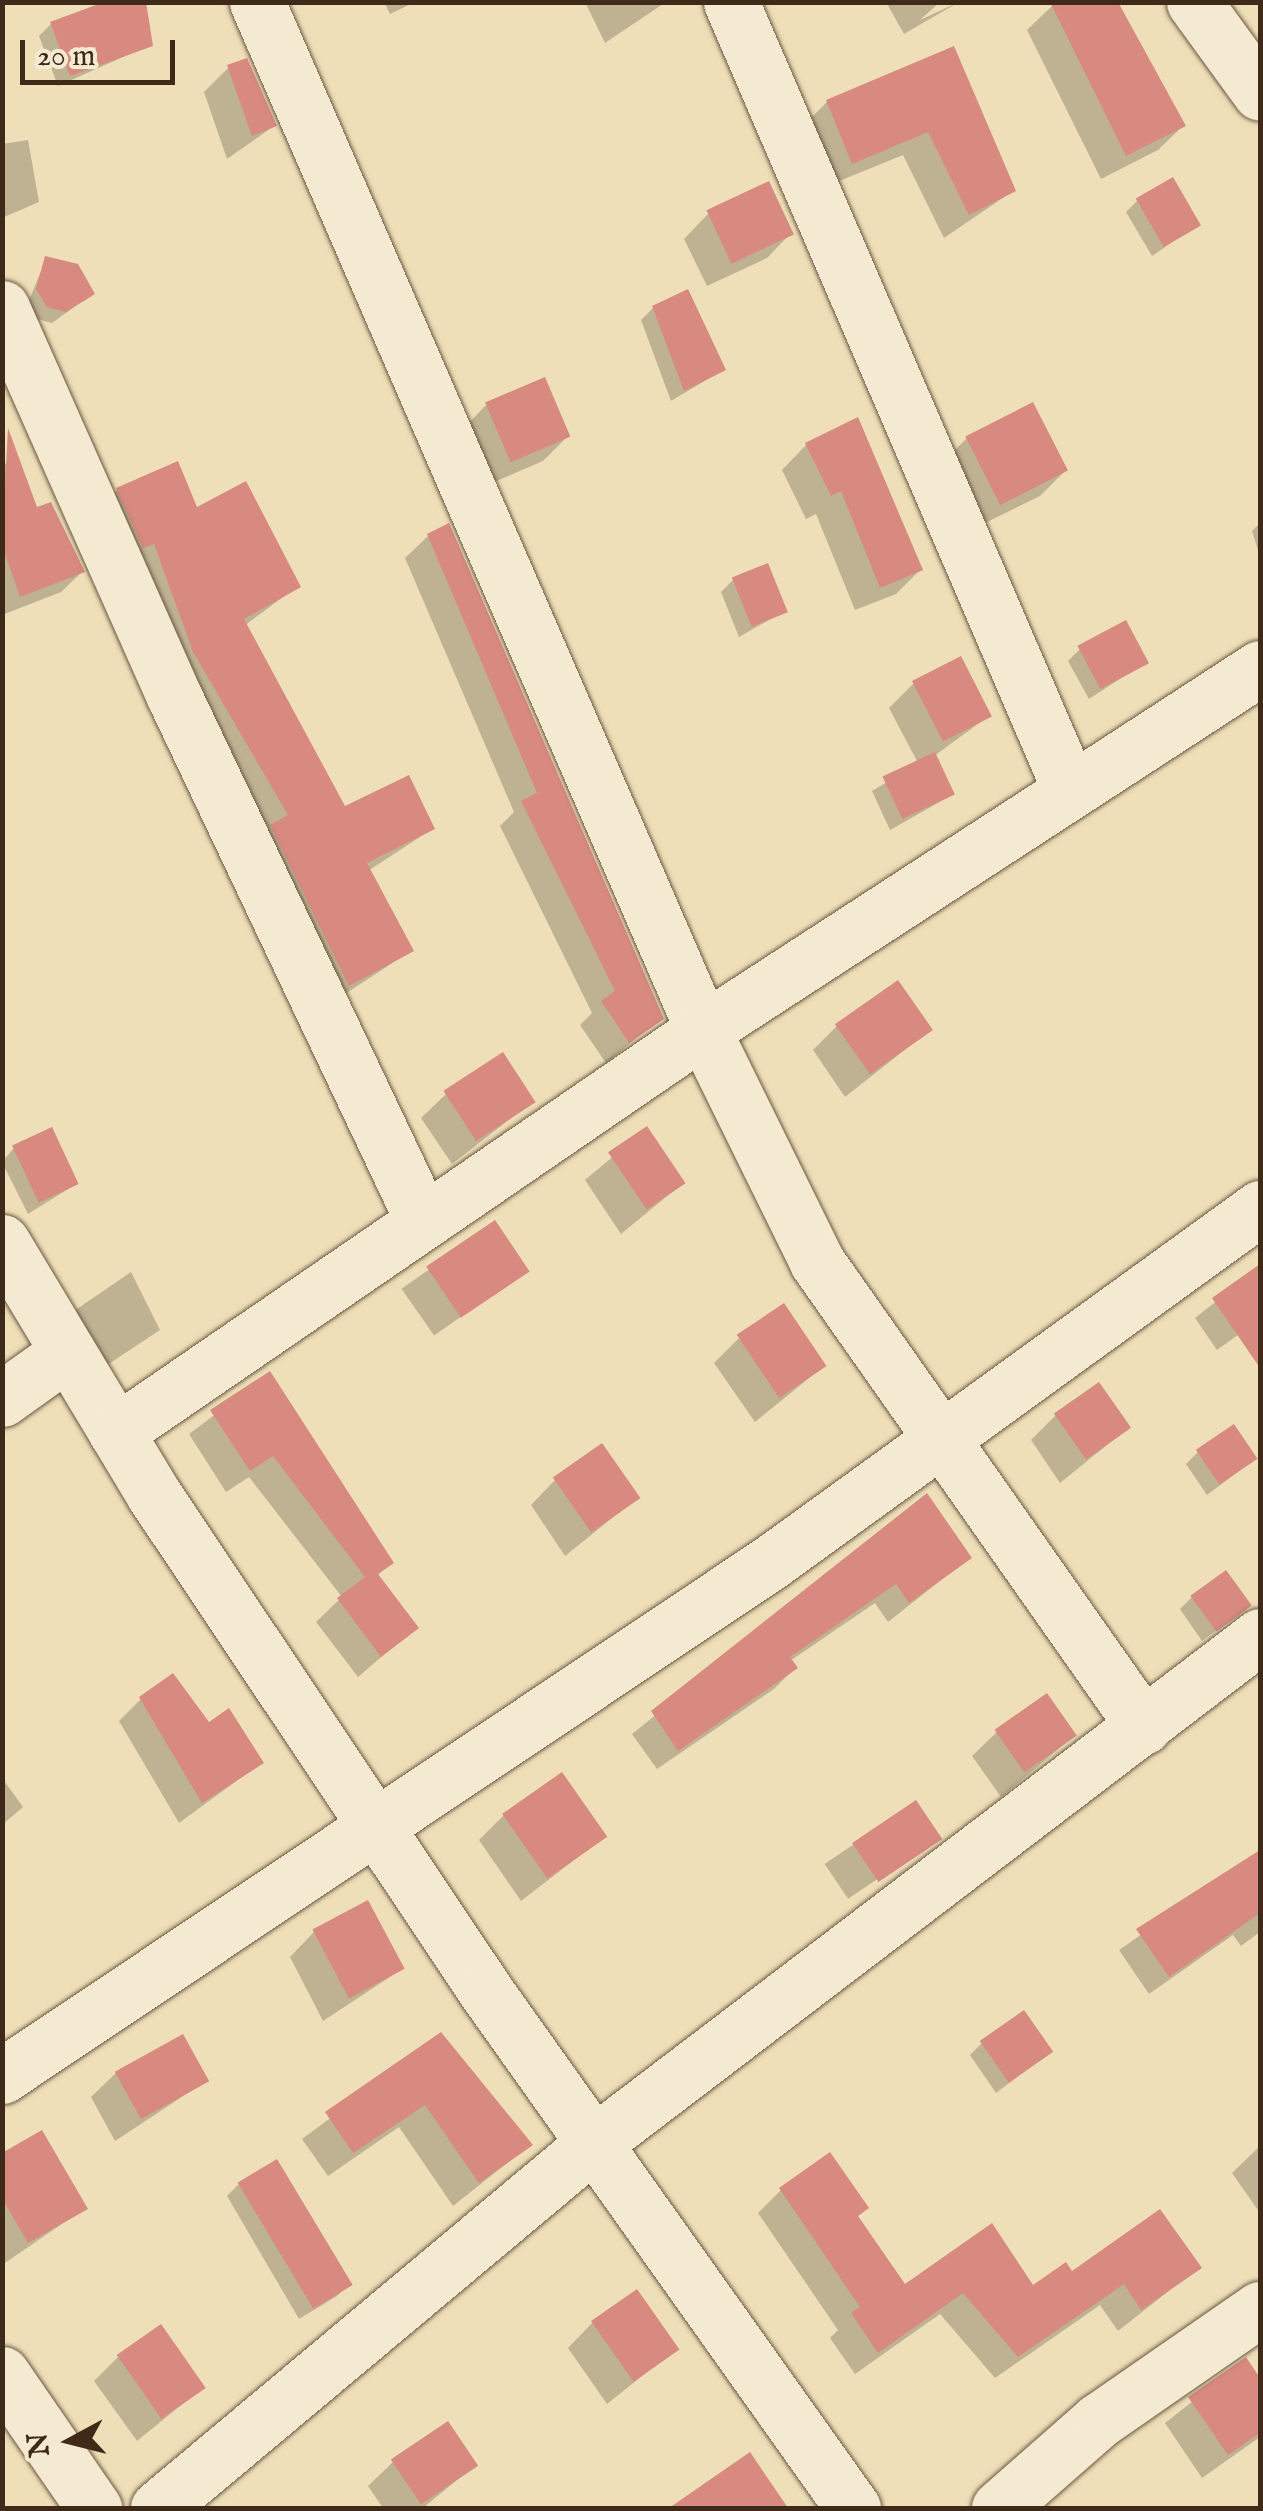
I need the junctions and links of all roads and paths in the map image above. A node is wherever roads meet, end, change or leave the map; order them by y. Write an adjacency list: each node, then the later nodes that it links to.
1 (257, 2): 8 (street)
2 (731, 2): 7 (street)
3 (1194, 2): 4 (street)
4 (1260, 93)
5 (2, 308): 10 (street)
6 (1260, 668): 7 (street)
7 (1070, 790): 8 (street)
8 (703, 1030): 10 (street); 15 (street)
9 (1260, 1208): 15 (street)
10 (422, 1219): 14 (street)
11 (2, 1242): 12 (street)
12 (68, 1352): 13 (street); 14 (street)
13 (2, 1399)
14 (116, 1432): 18 (street)
15 (938, 1444): 17 (street); 18 (street)
16 (1260, 1636): 17 (street)
17 (1144, 1727): 20 (street)
18 (376, 1826): 19 (street); 20 (street)
19 (2, 2076)
20 (594, 2143): 24 (street); 25 (street)
21 (1260, 2308): 26 (street)
22 (2, 2374): 23 (street)
23 (94, 2508)
24 (158, 2508)
25 (854, 2508)
26 (999, 2508)

